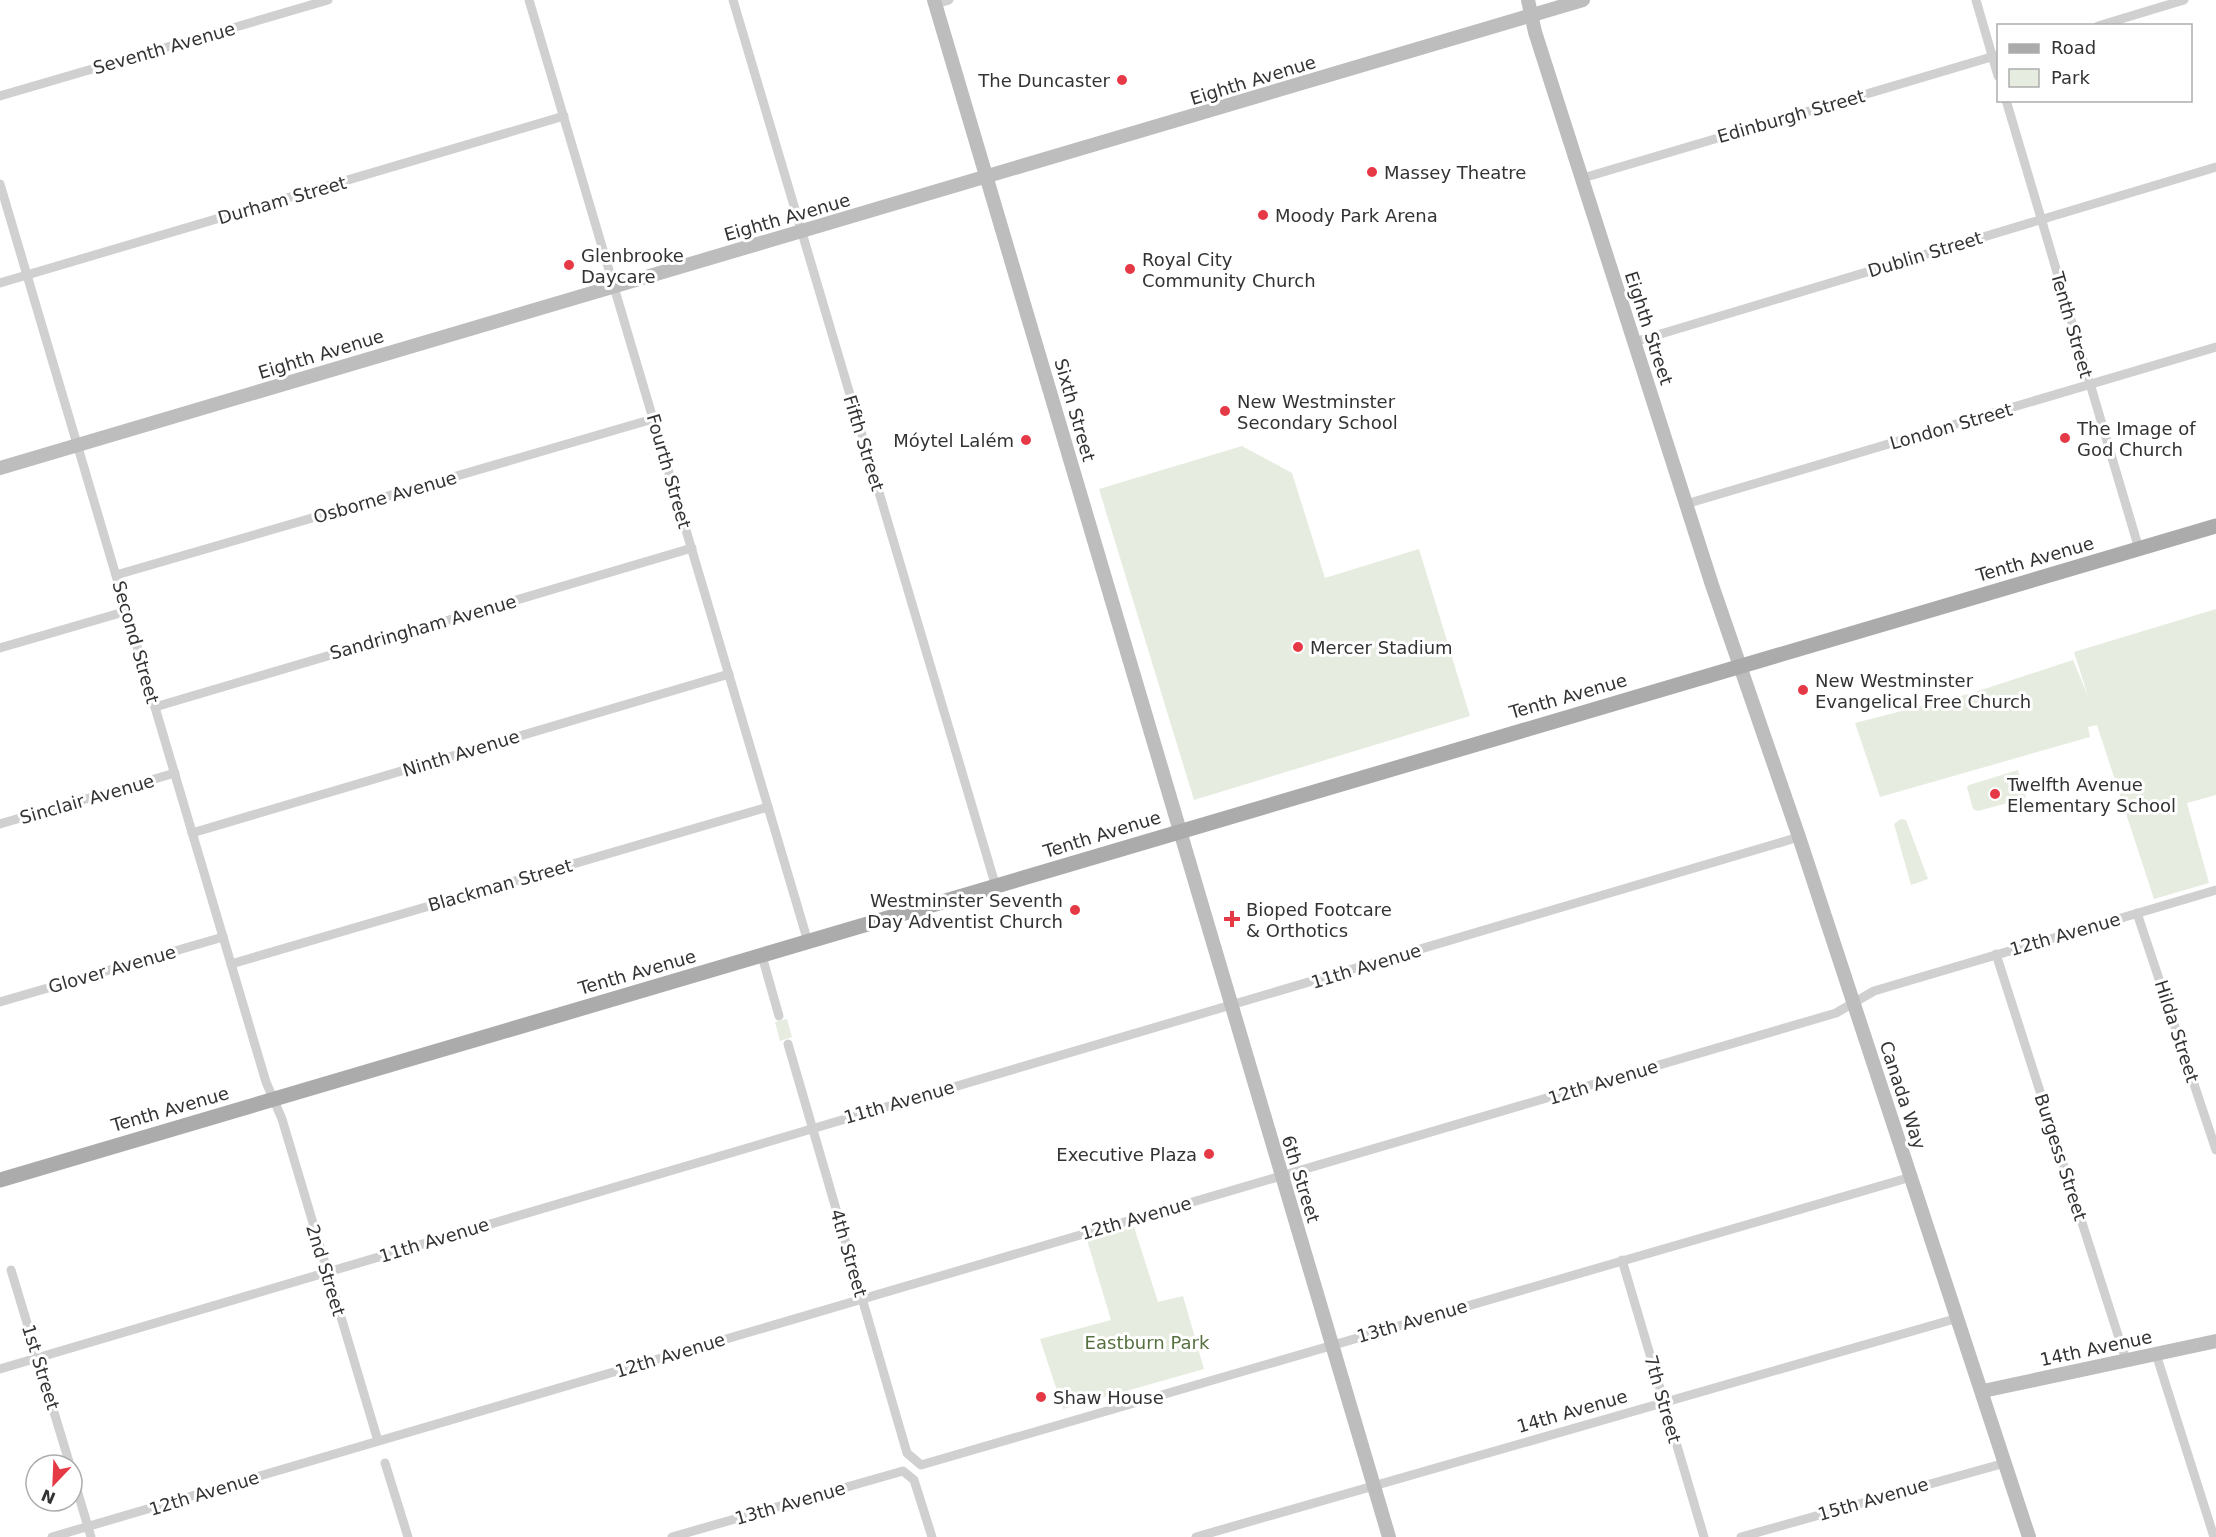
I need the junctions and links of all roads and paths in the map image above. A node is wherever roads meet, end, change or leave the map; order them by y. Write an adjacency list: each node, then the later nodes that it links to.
1 (328, 0): 12 (street, Seventh Avenue)
2 (530, 0): 14 (street, Fourth Street)
3 (733, 0): 20 (street, Fifth Street)
4 (1528, 0): 9 (street, Eighth Street)
5 (1583, 0): 9 (street, Eighth Avenue)
6 (1976, 0): 11 (street)
7 (2184, 0): 10 (street)
8 (940, 1): 16 (street, Sixth Street)
9 (1530, 15): 16 (street, Eighth Avenue); 17 (street, Eighth Street)
10 (2105, 24)
11 (1996, 56): 17 (street, Edinburgh Street)
12 (0, 96)
13 (2007, 102): 19 (street, Tenth Street)
14 (564, 116): 21 (street, Durham Street); 23 (street, Fourth Street)
15 (2216, 167): 19 (street, Dublin Street)
16 (987, 178): 20 (street, Eighth Avenue); 43 (street, Sixth Street)
17 (1583, 178): 24 (street, Eighth Street)
18 (0, 184): 21 (street, Second Street)
19 (2041, 219): 24 (street, Dublin Street); 26 (street, Tenth Street)
20 (801, 233): 23 (street, Eighth Avenue); 46 (street, Fifth Street)
21 (27, 275): 22 (street, Durham Street); 28 (street, Second Street)
22 (0, 283)
23 (614, 286): 27 (street, Fourth Street); 28 (street, Eighth Avenue)
24 (1634, 342): 30 (street, Eighth Street)
25 (2216, 347): 26 (street, London Street)
26 (2090, 385): 30 (street, London Street); 33 (street, Tenth Street)
27 (653, 419): 32 (street, Fourth Street); 34 (street, Osborne Avenue)
28 (78, 445): 29 (street, Eighth Avenue); 34 (street, Second Street)
29 (0, 468)
30 (1686, 504): 37 (street, Eighth Street)
31 (2216, 526): 33 (main road, Tenth Avenue)
32 (692, 548): 38 (street, Fourth Street); 39 (street, Sandringham Avenue)
33 (2139, 549): 37 (main road, Tenth Avenue)
34 (116, 575): 35 (street, Second Street)
35 (127, 611): 36 (street); 39 (street, Second Street)
36 (0, 648)
37 (1739, 666): 43 (main road, Tenth Avenue); 45 (street, Canada Way)
38 (729, 674): 41 (street, Fourth Street); 44 (street, Ninth Avenue)
39 (155, 707): 40 (street, Second Street)
40 (175, 773): 42 (street, Sinclair Avenue); 44 (street, Second Street)
41 (768, 807): 50 (street, Fourth Street); 53 (street, Blackman Street)
42 (0, 824)
43 (1180, 831): 46 (main road, Tenth Avenue); 56 (street, 6th Street)
44 (192, 833): 49 (street, Second Street)
45 (1800, 837): 55 (street, Canada Way); 56 (street, 11th Avenue)
46 (996, 887): 50 (main road, Tenth Avenue)
47 (2216, 890): 48 (street, 12th Avenue)
48 (2137, 913): 51 (street, 12th Avenue); 61 (street, Hilda Street)
49 (223, 937): 53 (street, Second Street); 54 (street, Glover Avenue)
50 (808, 942): 52 (main road, Tenth Avenue)
51 (1996, 954): 55 (street, 12th Avenue); 74 (street, Burgess Street)
52 (762, 956): 57 (street); 59 (main road, Tenth Avenue)
53 (231, 964): 59 (street, Second Street)
54 (0, 1002)
55 (1854, 1002): 62 (street, 12th Avenue); 63 (street, Canada Way)
56 (1231, 1005): 60 (street, 11th Avenue); 62 (street, 6th Street)
57 (779, 1016)
58 (788, 1044): 60 (street, 4th Street)
59 (273, 1100): 64 (main road, Tenth Avenue); 67 (street, 2nd Street)
60 (813, 1127): 67 (street, 11th Avenue); 68 (street, 4th Street)
61 (2216, 1150)
62 (1281, 1176): 68 (street, 12th Avenue); 71 (street, 6th Street)
63 (1911, 1177): 65 (street, 13th Avenue); 69 (street, Canada Way)
64 (0, 1180)
65 (1622, 1260): 71 (street, 13th Avenue); 77 (street, 7th Street)
66 (11, 1270): 73 (street, 1st Street)
67 (328, 1272): 73 (street, 11th Avenue); 78 (street, 2nd Street)
68 (862, 1298): 78 (street, 12th Avenue); 80 (street, 4th Street)
69 (1958, 1318): 76 (street, Canada Way); 77 (street, 14th Avenue)
70 (2216, 1341): 72 (street, 14th Avenue)
71 (1332, 1345): 80 (street, 13th Avenue); 83 (street, 6th Street)
72 (2156, 1354): 74 (street, 14th Avenue); 95 (street)
73 (38, 1358): 75 (street, 11th Avenue); 79 (street, 1st Street)
74 (2126, 1360): 76 (street, 14th Avenue)
75 (0, 1369)
76 (1983, 1391): 82 (street, Canada Way)
77 (1664, 1403): 83 (street, 14th Avenue); 92 (street, 7th Street)
78 (378, 1441): 85 (street, 12th Avenue)
79 (66, 1453)
80 (914, 1461)
81 (385, 1463): 87 (street)
82 (2005, 1463): 93 (street, 15th Avenue); 94 (street, Canada Way)
83 (1374, 1486): 90 (street, 14th Avenue); 91 (street, 6th Street)
84 (84, 1512): 85 (street)
85 (90, 1532): 86 (street, 12th Avenue)
86 (52, 1537)
87 (408, 1537)
88 (672, 1537): 89 (street, 13th Avenue)
89 (932, 1537)
90 (1196, 1537)
91 (1389, 1537)
92 (1704, 1537)
93 (1741, 1537)
94 (2029, 1537)
95 (2214, 1537)

